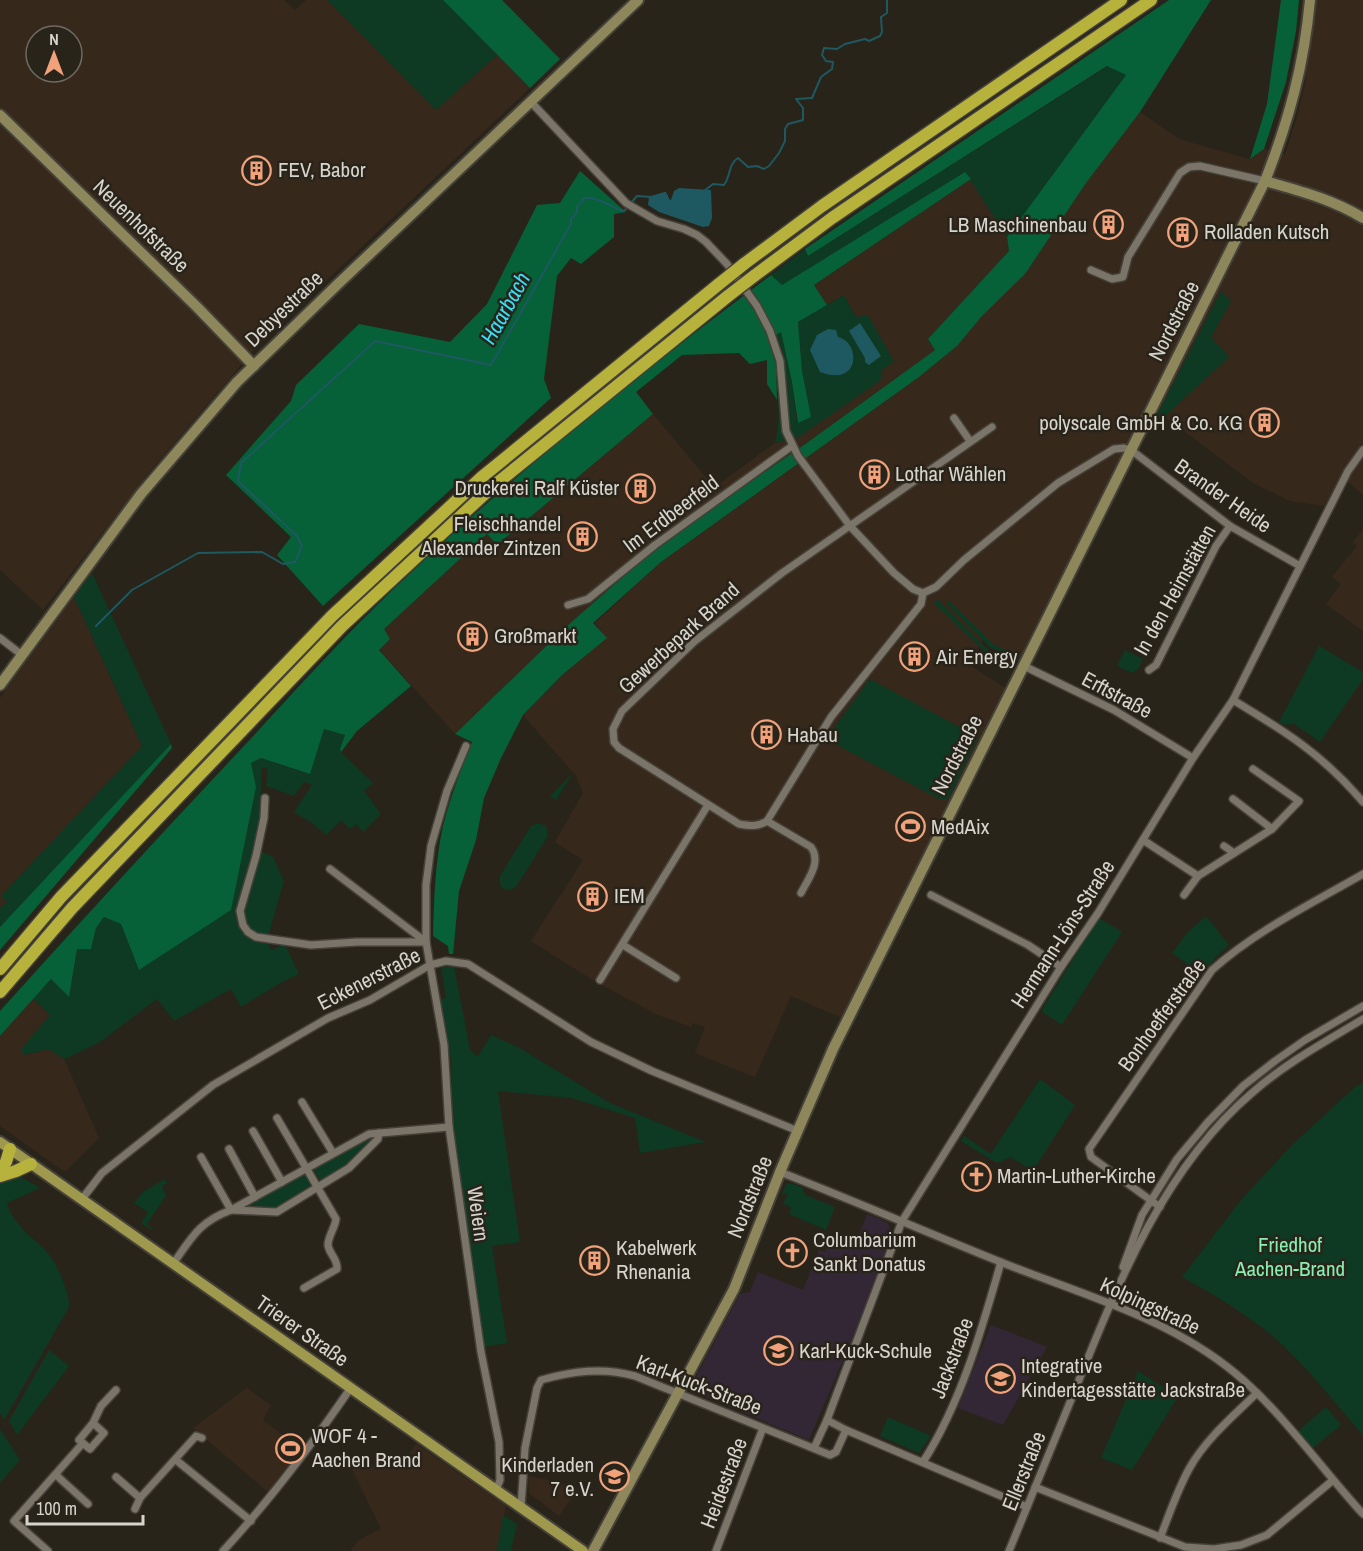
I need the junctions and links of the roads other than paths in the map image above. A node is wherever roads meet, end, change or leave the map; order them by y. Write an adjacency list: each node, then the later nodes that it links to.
1 (638, 0): 5 (street, Debyestraße)
2 (1121, 0): 50 (highway, bridge)
3 (1151, 0): 53 (highway, bridge)
4 (1310, 0): 7 (street, Nordstraße)
5 (530, 101): 10 (street, Debyestraße); 14 (street)
6 (0, 115): 10 (street, Neuenhofstraße)
7 (1265, 181): 8 (street); 9 (street); 15 (street, Nordstraße)
8 (1363, 218)
9 (1091, 270)
10 (254, 366): 23 (street, Debyestraße)
11 (954, 418): 13 (street)
12 (992, 427): 13 (street, Gewerbepark Brand)
13 (970, 441): 17 (street, Gewerbepark Brand)
14 (792, 446): 17 (street); 21 (street, Im Erdbeerfeld)
15 (1131, 450): 18 (street, Brander Heide); 20 (street); 24 (street, Nordstraße)
16 (1363, 450): 19 (street, Hermann-Löns-Straße)
17 (850, 526): 20 (street); 34 (street, Gewerbepark Brand)
18 (1230, 526): 19 (street, Brander Heide); 25 (street, In den Heimstätten)
19 (1300, 566): 27 (street, Hermann-Löns-Straße)
20 (923, 593): 35 (street)
21 (568, 605)
22 (0, 638): 23 (street)
23 (22, 655): 26 (street, Debyestraße)
24 (1024, 666): 29 (street, Erftstraße); 62 (street, Nordstraße)
25 (1149, 670)
26 (0, 684)
27 (1233, 700): 29 (street, Hermann-Löns-Straße); 33 (street)
28 (466, 746): 46 (street, Weiern)
29 (1193, 758): 37 (street, Hermann-Löns-Straße)
30 (1253, 769): 36 (street)
31 (265, 798): 46 (street)
32 (1233, 799): 36 (street)
33 (1363, 802)
34 (708, 805): 35 (street, Gewerbepark Brand); 47 (street)
35 (767, 821): 43 (street)
36 (1272, 829): 39 (street)
37 (1143, 840): 42 (street); 49 (street, Hermann-Löns-Straße)
38 (1224, 846): 39 (street)
39 (1234, 853): 42 (street)
40 (330, 869): 46 (street)
41 (1363, 874): 77 (street, Bonhoefferstraße)
42 (1198, 876): 45 (street)
43 (801, 893)
44 (931, 895): 49 (street)
45 (1184, 895)
46 (426, 942): 48 (street, Weiern)
47 (623, 945): 51 (street); 52 (street)
48 (430, 964): 60 (street, Weiern); 62 (street, Eckenerstraße); 76 (street, Eckenerstraße)
49 (1061, 967): 80 (street, Hermann-Löns-Straße)
50 (0, 969)
51 (676, 978)
52 (600, 980)
53 (0, 992)
54 (1363, 1006): 56 (street)
55 (1363, 1019): 57 (street)
56 (1271, 1064): 57 (street); 77 (street)
57 (1278, 1072): 78 (street)
58 (302, 1102): 66 (street)
59 (277, 1118): 69 (street)
60 (449, 1127): 63 (street); 103 (street, Weiern)
61 (253, 1131): 73 (street)
62 (798, 1131): 71 (street, Nordstraße)
63 (379, 1133): 66 (street); 74 (street)
64 (4, 1149): 68 (main road, Trierer Straße); 70 (highway)
65 (229, 1149): 75 (street)
66 (333, 1153): 69 (street)
67 (201, 1157): 79 (street)
68 (31, 1164): 72 (highway); 76 (main road, Trierer Straße)
69 (307, 1168): 73 (street); 74 (street)
70 (0, 1170)
71 (780, 1172): 80 (street, Kolpingstraße); 88 (street, Nordstraße)
72 (0, 1176)
73 (282, 1182): 75 (street)
74 (319, 1188): 79 (street); 84 (street)
75 (255, 1197): 79 (street)
76 (82, 1199): 82 (main road, Trierer Straße)
77 (1150, 1201): 78 (street, Bonhoefferstraße); 83 (street)
78 (1160, 1207): 83 (street)
79 (231, 1210): 82 (street)
80 (902, 1221): 81 (street, Kolpingstraße); 90 (street, Hermann-Löns-Straße)
81 (1001, 1262): 85 (street, Kolpingstraße); 98 (street, Jackstraße)
82 (173, 1264): 86 (main road, Trierer Straße)
83 (1118, 1284): 85 (street, Ellerstraße)
84 (304, 1288)
85 (1109, 1304): 89 (street, Kolpingstraße); 102 (street, Ellerstraße)
86 (350, 1389): 103 (main road, Trierer Straße); 110 (street)
87 (116, 1390): 91 (street)
88 (678, 1393): 92 (street, Karl-Kuck-Straße); 106 (street, Karl-Kuck-Straße); 115 (street, Nordstraße)
89 (1257, 1393): 101 (street, Kolpingstraße); 111 (street)
90 (827, 1420): 93 (street); 96 (street, Hermann-Löns-Straße)
91 (93, 1423): 95 (street); 95 (street)
92 (763, 1428): 96 (street, Karl-Kuck-Straße); 116 (street, Heidestraße)
93 (846, 1430): 96 (street, Karl-Kuck-Straße); 98 (street)
94 (202, 1438): 97 (street)
95 (83, 1443): 99 (street)
96 (814, 1448)
97 (176, 1460): 104 (street); 110 (street)
98 (923, 1462): 107 (street)
99 (56, 1475): 105 (street); 112 (street)
100 (116, 1477): 104 (street)
101 (1332, 1480): 109 (street, Kolpingstraße); 111 (street)
102 (1035, 1487): 107 (street, Ellerstraße); 111 (street)
103 (496, 1490): 106 (main road, Trierer Straße)
104 (140, 1498): 108 (street)
105 (87, 1504)
106 (521, 1507): 114 (main road, Trierer Straße)
107 (1027, 1507): 117 (street, Ellerstraße)
108 (135, 1509)
109 (1363, 1514)
110 (251, 1521): 113 (street)
111 (1160, 1538)
112 (48, 1551)
113 (223, 1551)
114 (583, 1551)
115 (592, 1551)
116 (716, 1551)
117 (1009, 1551)

